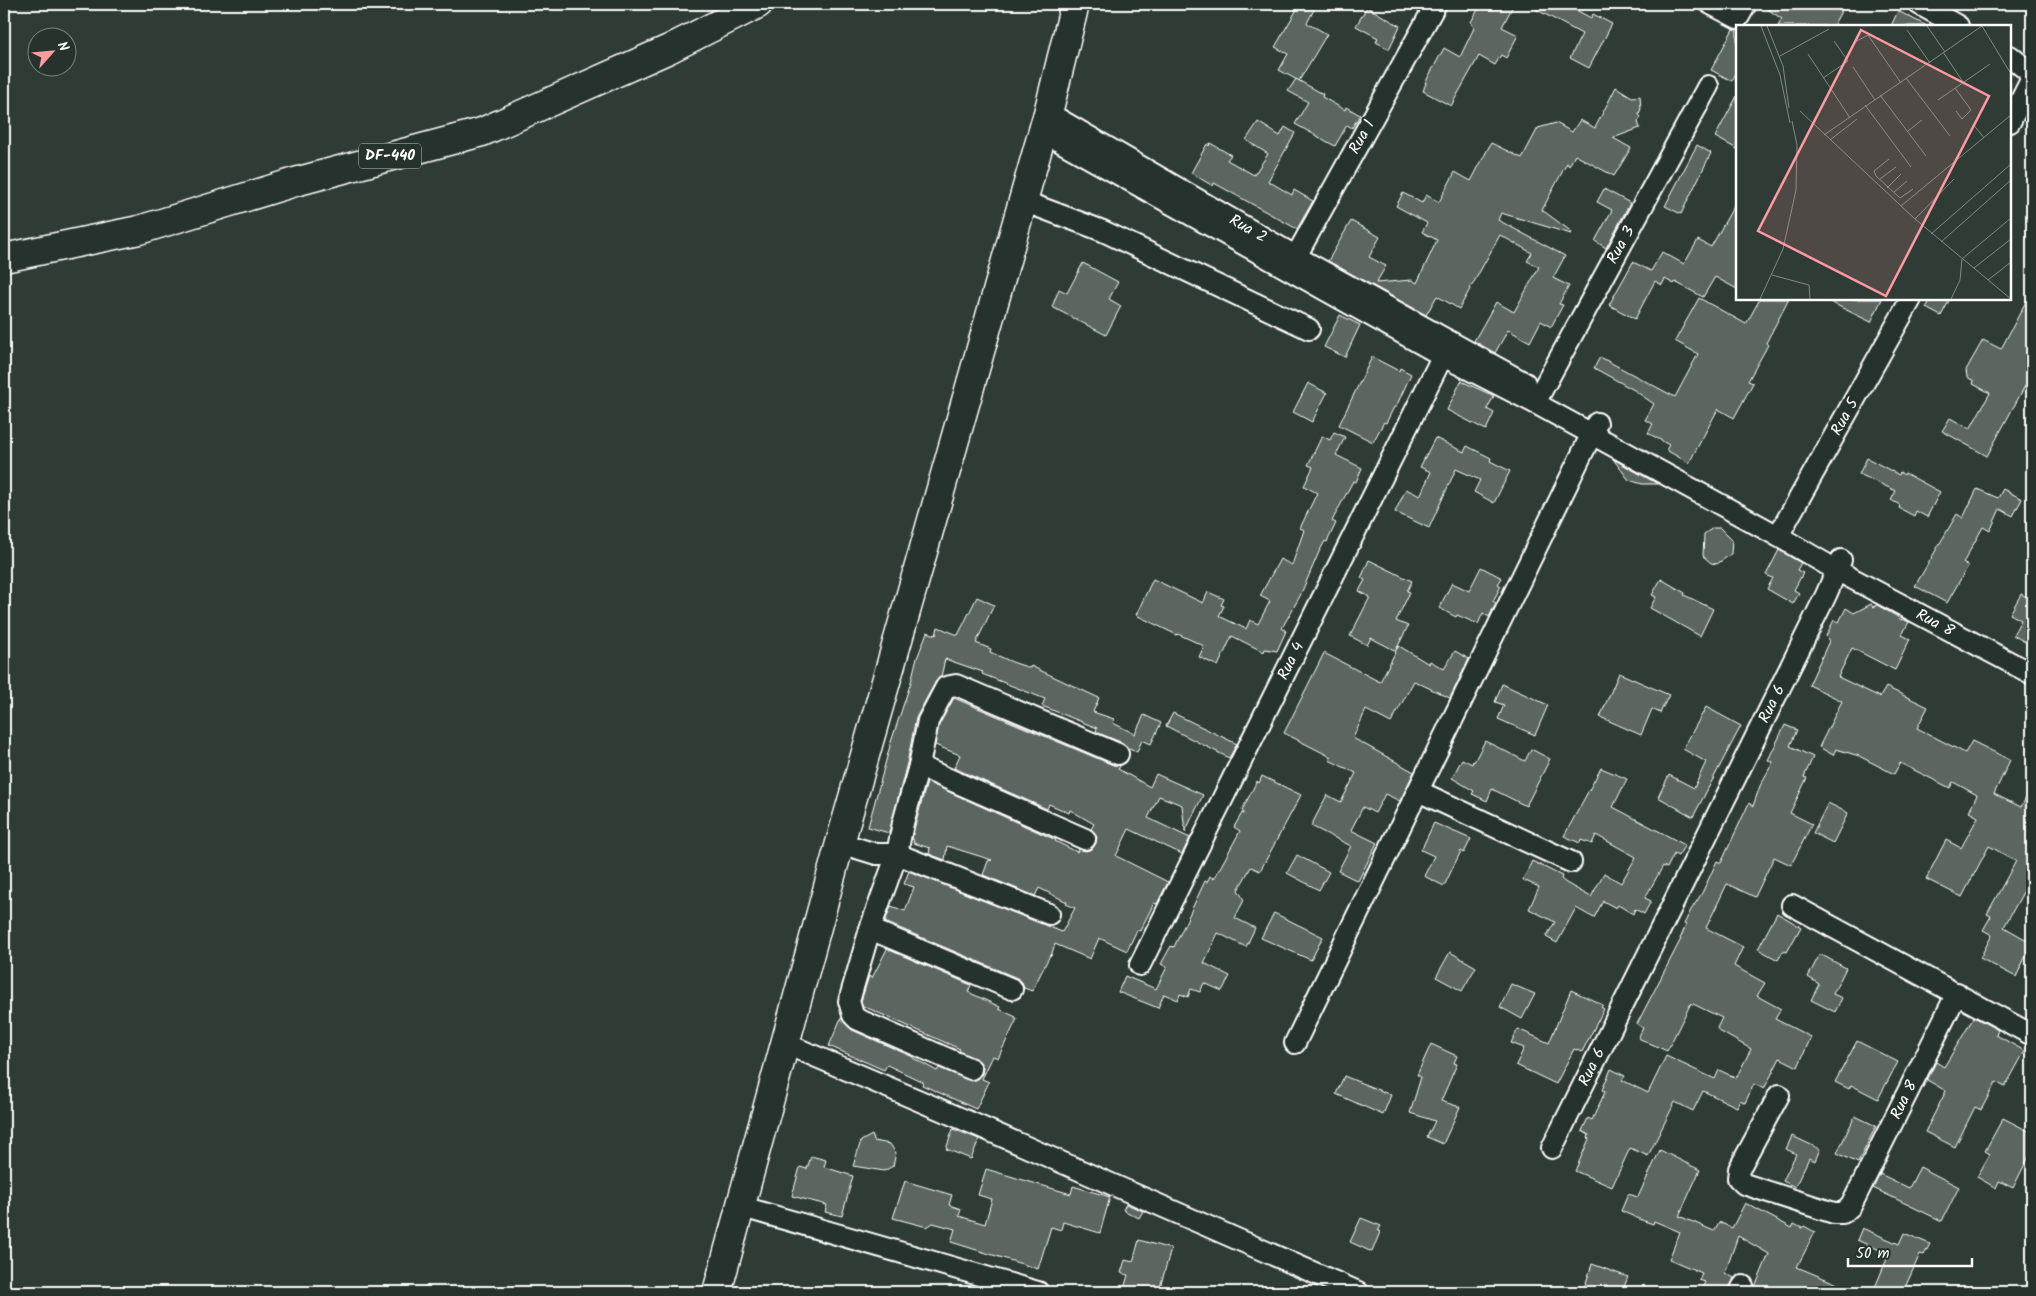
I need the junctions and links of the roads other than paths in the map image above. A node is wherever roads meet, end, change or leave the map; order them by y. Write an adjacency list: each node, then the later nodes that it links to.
1 (758, 4): 14 (street, DF-440)
2 (1075, 4): 12 (street)
3 (1436, 4): 15 (street, Rua 1)
4 (1711, 4): 5 (street)
5 (1746, 4)
6 (1919, 4): 7 (street)
7 (1956, 25)
8 (2011, 57): 9 (street)
9 (2032, 75): 11 (street)
10 (1708, 86): 19 (street, Rua 3)
11 (2011, 120)
12 (1045, 122): 13 (street); 15 (street, Rua 2)
13 (1023, 201): 17 (street); 29 (street)
14 (4, 258)
15 (1291, 263): 18 (street, Rua 2)
16 (1910, 300): 21 (street, Rua 5)
17 (1309, 329)
18 (1447, 349): 19 (street); 35 (street, Rua 4)
19 (1538, 398): 20 (street)
20 (1594, 428): 21 (street); 27 (street)
21 (1781, 531): 22 (street)
22 (1840, 564): 23 (street, Rua 8); 24 (street, Rua 8); 43 (street, Rua 6)
23 (2032, 660)
24 (2032, 674)
25 (1118, 754): 26 (street)
26 (919, 766): 28 (street); 30 (street)
27 (1418, 791): 31 (street); 40 (street)
28 (1084, 839)
29 (840, 843): 30 (street); 39 (street)
30 (897, 854): 33 (street); 34 (street)
31 (1571, 862)
32 (1792, 905): 37 (street)
33 (1049, 914)
34 (870, 929): 36 (street); 41 (street)
35 (1140, 966)
36 (1012, 989)
37 (1956, 993): 38 (street); 42 (street, Rua 8)
38 (2032, 1035)
39 (784, 1043): 44 (street); 47 (street)
40 (1295, 1044)
41 (971, 1069)
42 (1778, 1095)
43 (1552, 1148)
44 (739, 1206): 45 (street); 46 (street)
45 (717, 1292)
46 (1038, 1292)
47 (1358, 1292)

